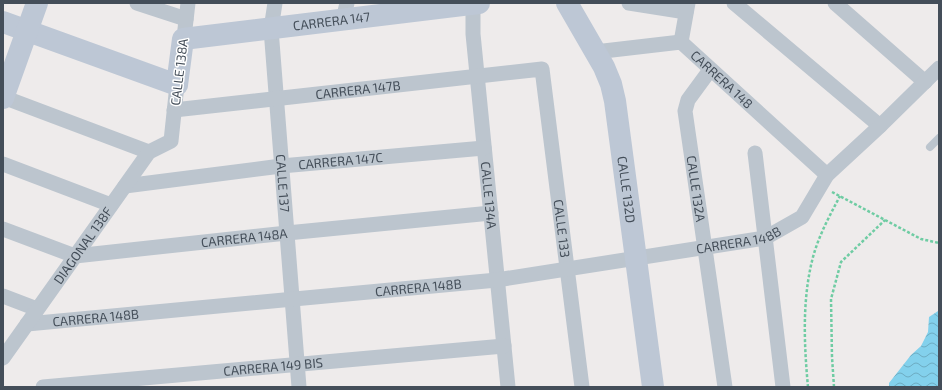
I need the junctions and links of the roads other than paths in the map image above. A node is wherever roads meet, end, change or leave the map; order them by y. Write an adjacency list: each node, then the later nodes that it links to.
1 (37, 3): 16 (street)
2 (137, 3): 14 (street, CARRERA 147)
3 (188, 3): 14 (street, CALLE 138A)
4 (275, 3): 15 (street, CALLE 137)
5 (475, 3): 10 (street, CARRERA 147); 22 (street, CALLE 134A)
6 (567, 3): 18 (street, CALLE 132D)
7 (629, 3): 11 (street)
8 (734, 3): 28 (street)
9 (835, 3): 23 (street)
10 (411, 7): 12 (street, CARRERA 147)
11 (687, 7): 17 (street)
12 (345, 11): 15 (street, CARRERA 147)
13 (3, 22): 16 (street)
14 (184, 29): 15 (street, CARRERA 147); 24 (street, CALLE 138A)
15 (270, 29): 26 (street, CALLE 137)
16 (27, 31): 24 (street); 25 (street)
17 (681, 42): 18 (street, CARRERA 148); 21 (street, CARRERA 148)
18 (595, 52): 45 (street, CALLE 132D)
19 (939, 68): 23 (street)
20 (542, 69): 22 (street, CARRERA 147B); 46 (street, CALLE 133)
21 (710, 70): 36 (street, CARRERA 148); 43 (street, CALLE 132A)
22 (477, 76): 26 (street, CARRERA 147B); 31 (street, CALLE 134A)
23 (925, 82): 28 (street)
24 (178, 85): 27 (street, CALLE 138A)
25 (3, 97): 32 (street)
26 (276, 98): 27 (street, CARRERA 147B); 35 (street, CALLE 137)
27 (174, 110): 32 (street, CALLE 138A)
28 (880, 126): 36 (street)
29 (939, 138): 30 (lane)
30 (930, 147)
31 (484, 148): 35 (street, CARRERA 147C); 39 (street, CALLE 134A)
32 (149, 152): 37 (street, DIAGONAL 138F)
33 (755, 153): 42 (street)
34 (3, 164): 38 (street)
35 (281, 166): 37 (street, CARRERA 147C); 41 (street, CALLE 137)
36 (823, 181): 42 (street, CARRERA 148B)
37 (125, 186): 38 (street, DIAGONAL 138F)
38 (111, 205): 44 (street, DIAGONAL 138F)
39 (491, 212): 41 (street, CARRERA 148A); 47 (street, CALLE 134A)
40 (3, 229): 44 (street, CARRERA 148A)
41 (287, 233): 44 (street, CARRERA 148A); 49 (street, CALLE 137)
42 (765, 238): 43 (street, CARRERA 148B); 62 (street)
43 (704, 247): 45 (street, CARRERA 148B); 61 (street, CALLE 132A)
44 (75, 256): 50 (street, DIAGONAL 138F)
45 (636, 258): 46 (street, CARRERA 148B); 60 (street, CALLE 132D)
46 (567, 269): 47 (street, CARRERA 148B); 59 (street, CALLE 133)
47 (497, 280): 49 (street, CARRERA 148B); 52 (street, CALLE 134A)
48 (3, 296): 50 (street, CARRERA 148B)
49 (292, 298): 51 (street, CARRERA 148B); 54 (street, CALLE 137)
50 (38, 309): 51 (street, DIAGONAL 138F)
51 (27, 324): 53 (street, DIAGONAL 138F)
52 (504, 346): 54 (street, CARRERA 149 BIS); 58 (street, CALLE 134A)
53 (3, 357)
54 (297, 364): 55 (street, CARRERA 149 BIS); 57 (street, CALLE 137)
55 (114, 384): 56 (street, CARRERA 149 BIS)
56 (42, 387)
57 (299, 387)
58 (508, 387)
59 (582, 387)
60 (653, 387)
61 (725, 387)
62 (783, 387)

